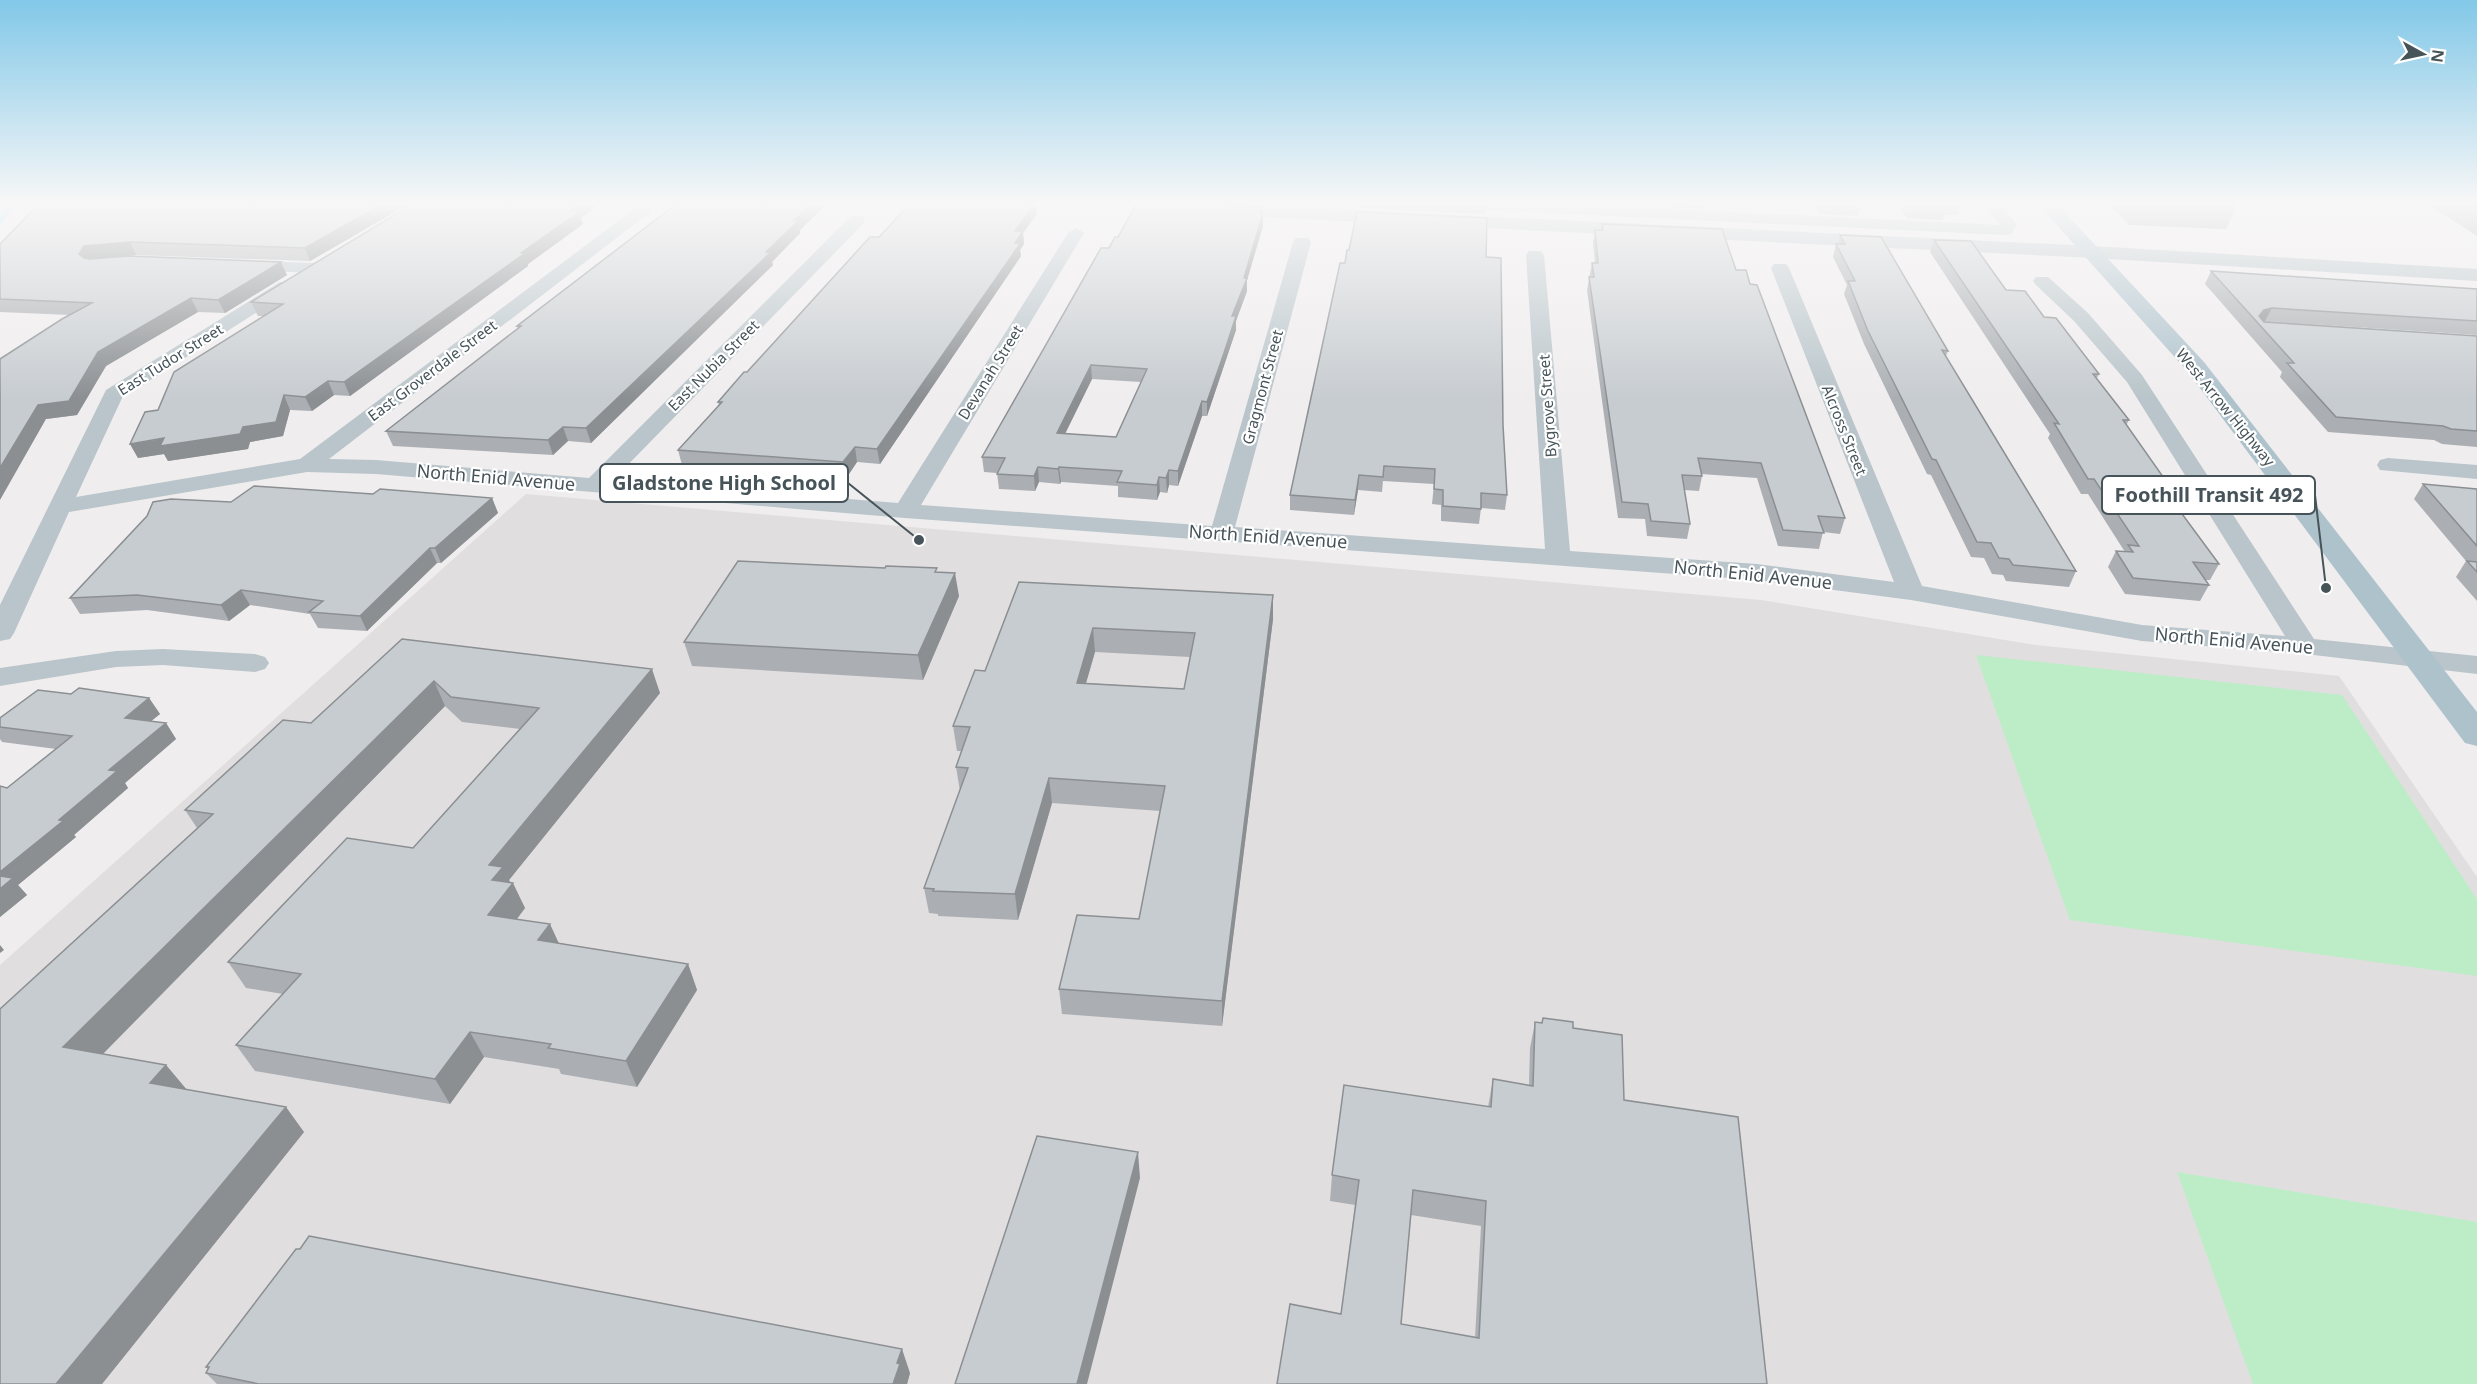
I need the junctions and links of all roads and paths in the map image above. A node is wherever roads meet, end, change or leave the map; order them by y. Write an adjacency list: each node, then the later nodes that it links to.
1 (311, 270): 16 (street, East Tudor Street)
2 (564, 270): 12 (street, East Groverdale Street)
3 (808, 270): 15 (street, East Nubia Street)
4 (1053, 270): 17 (street, Devanah Street)
5 (1294, 270): 18 (street, Gragmont Street)
6 (1536, 270): 19 (street, Bygrove Street)
7 (1781, 270): 20 (street, Alcross Street)
8 (2109, 270): 23 (main road, West Arrow Highway)
9 (2387, 270): 10 (street)
10 (2477, 275)
11 (2042, 280): 22 (street)
12 (307, 465): 15 (street, North Enid Avenue); 16 (street, North Enid Avenue)
13 (2388, 465): 14 (street)
14 (2477, 472)
15 (595, 485): 17 (street, North Enid Avenue)
16 (58, 507): 21 (street, East Tudor Street)
17 (905, 511): 18 (street, North Enid Avenue)
18 (1222, 532): 19 (street, North Enid Avenue)
19 (1558, 557): 20 (street, North Enid Avenue)
20 (1911, 592): 22 (street, North Enid Avenue)
21 (0, 633)
22 (2305, 646): 23 (street, North Enid Avenue)
23 (2420, 660): 25 (street, North Enid Avenue); 27 (main road, West Arrow Highway)
24 (255, 663): 26 (street)
25 (2477, 665)
26 (0, 677)
27 (2477, 735)

